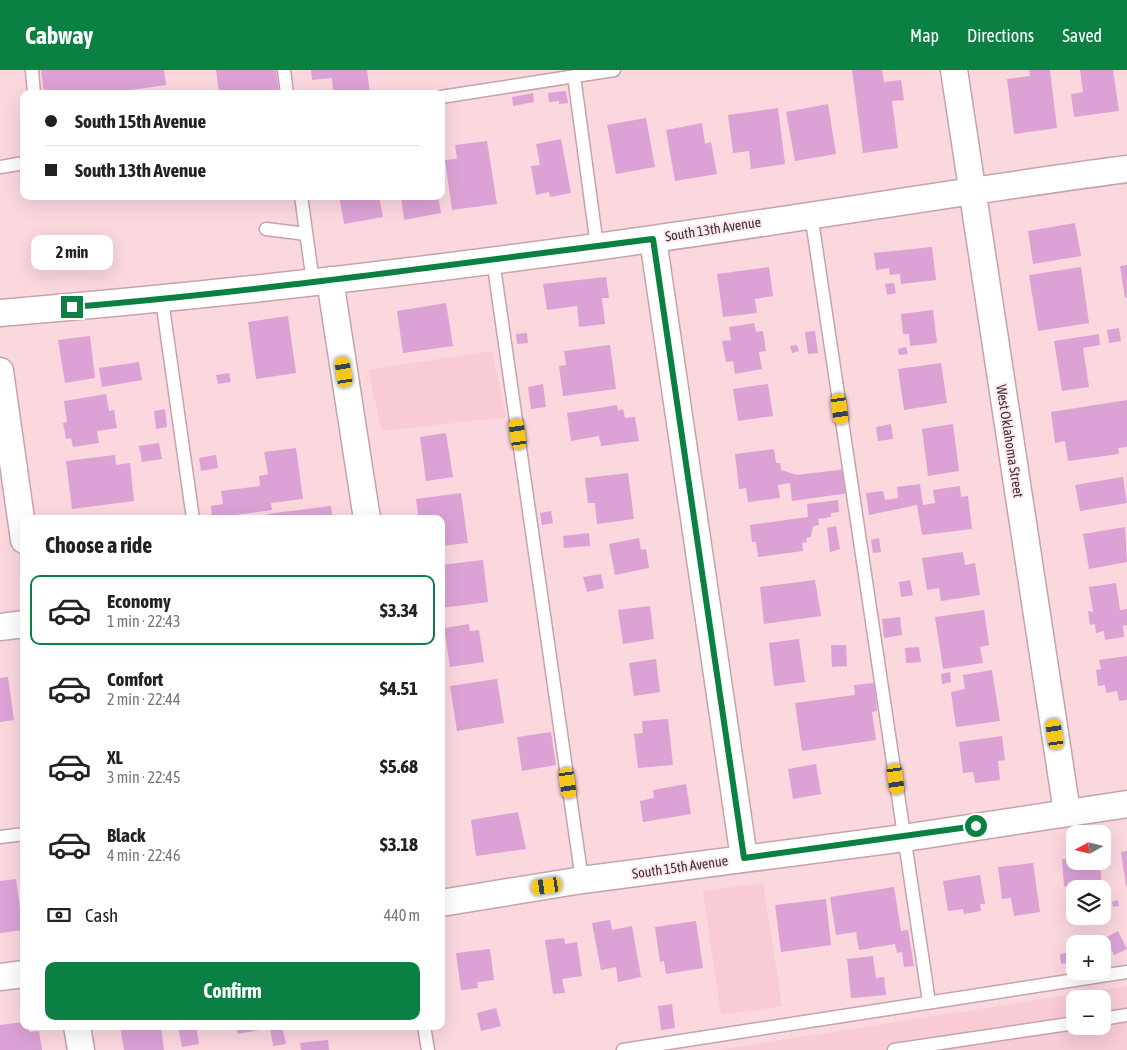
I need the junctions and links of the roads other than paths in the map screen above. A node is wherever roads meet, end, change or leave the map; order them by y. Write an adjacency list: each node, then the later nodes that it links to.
1 (32, 70): 6 (lane)
2 (284, 70): 7 (lane)
3 (614, 70): 5 (lane)
4 (954, 70): 12 (street, West Oklahoma Street)
5 (574, 76): 8 (lane); 18 (lane)
6 (34, 90)
7 (287, 90)
8 (445, 96)
9 (20, 164): 10 (lane)
10 (0, 167)
11 (1127, 169): 12 (street, South 13th Avenue)
12 (972, 189): 14 (street, South 13th Avenue); 30 (street, West Oklahoma Street)
13 (302, 200): 16 (lane)
14 (811, 214): 17 (street, South 13th Avenue); 33 (lane)
15 (266, 230): 16 (lane)
16 (306, 234): 20 (lane)
17 (653, 239): 18 (street, South 13th Avenue); 34 (street)
18 (597, 246): 19 (street, South 13th Avenue)
19 (494, 260): 20 (street, South 13th Avenue); 35 (lane)
20 (322, 281): 21 (street, South 13th Avenue); 26 (street)
21 (162, 300): 22 (street, South 13th Avenue); 25 (lane)
22 (0, 314)
23 (0, 371): 24 (street)
24 (20, 515)
25 (192, 515)
26 (365, 515)
27 (20, 624): 28 (street)
28 (0, 627)
29 (1127, 804): 30 (street, South 15th Avenue)
30 (1067, 812): 33 (street, South 15th Avenue)
31 (20, 834): 32 (lane)
32 (0, 837)
33 (904, 838): 34 (street, South 15th Avenue); 40 (lane)
34 (744, 858): 35 (street, South 15th Avenue)
35 (582, 880): 36 (street, South 15th Avenue)
36 (445, 902)
37 (1127, 972): 40 (lane)
38 (20, 974): 39 (street)
39 (0, 977)
40 (929, 1002): 48 (lane)
41 (1127, 1015): 42 (lane)
42 (1111, 1018)
43 (1066, 1024): 49 (lane)
44 (78, 1030): 46 (street)
45 (425, 1030): 47 (lane)
46 (81, 1050)
47 (428, 1050)
48 (623, 1050)
49 (894, 1050)

